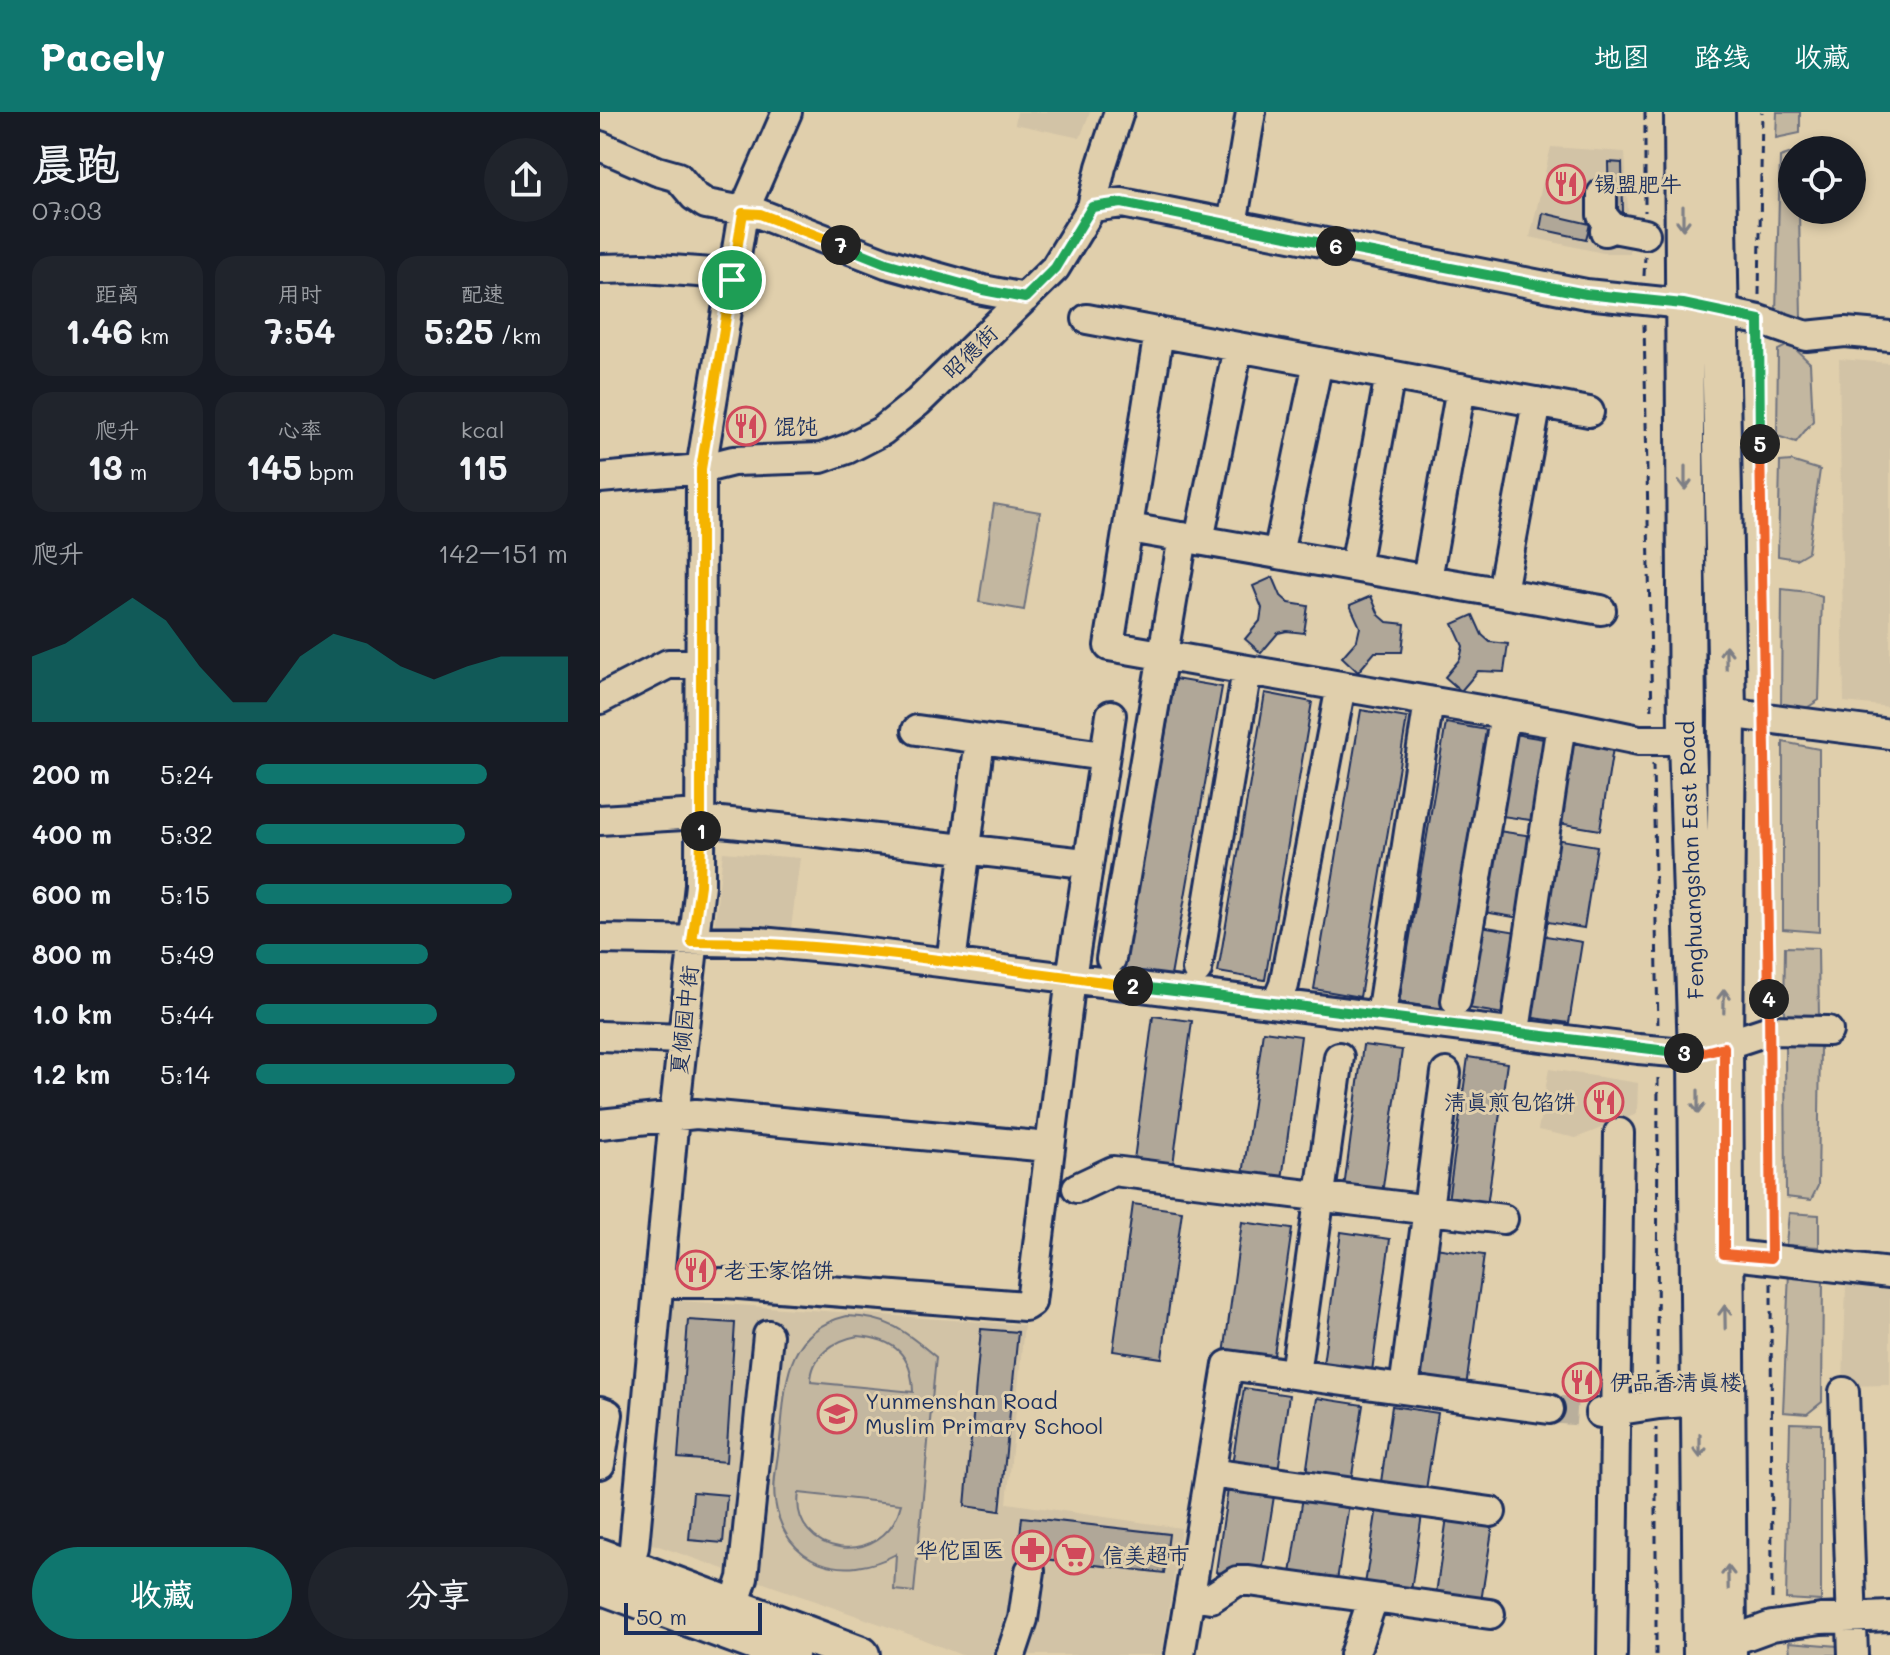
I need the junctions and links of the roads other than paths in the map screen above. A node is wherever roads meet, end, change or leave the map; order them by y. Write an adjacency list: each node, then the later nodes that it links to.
1 (787, 112): 9 (street, 夏倾园中街)
2 (1119, 112): 8 (street, 昭德街)
3 (1251, 112): 10 (street)
4 (1683, 112): 15 (main road, Fenghuangshan East Road, one-way to 15)
5 (1716, 112): 16 (main road, Fenghuangshan East Road)
6 (600, 146): 9 (street)
7 (1602, 194): 11 (street)
8 (1092, 207): 10 (street); 14 (street, 昭德街)
9 (743, 213): 13 (street, 夏倾园中街); 14 (street)
10 (1232, 225): 15 (street)
11 (1645, 234)
12 (600, 269): 13 (street)
13 (733, 270): 26 (street, 夏倾园中街)
14 (1025, 298): 26 (street, 昭德街)
15 (1683, 304): 16 (street); 48 (main road, Fenghuangshan East Road, one-way to 48)
16 (1719, 311): 19 (street); 41 (main road, Fenghuangshan East Road, one-way to 16)
17 (1087, 319): 18 (street)
18 (1159, 332): 20 (street); 28 (street)
19 (1890, 336)
20 (1238, 347): 21 (street); 29 (street)
21 (1318, 362): 22 (street); 30 (street)
22 (1390, 375): 23 (street); 31 (street)
23 (1461, 388): 24 (street); 32 (street)
24 (1537, 402): 25 (street); 33 (street)
25 (1589, 412)
26 (701, 469): 27 (street, 昭德街); 36 (street, 夏倾园中街)
27 (600, 478)
28 (1129, 528): 29 (street); 35 (street)
29 (1191, 538): 30 (street); 35 (street)
30 (1278, 554): 31 (street)
31 (1355, 567): 32 (street)
32 (1427, 579): 33 (street)
33 (1502, 592): 34 (street)
34 (1601, 610)
35 (1162, 655): 37 (street); 56 (street)
36 (700, 664): 39 (street); 50 (street, 夏倾园中街)
37 (1247, 670): 38 (street); 58 (street)
38 (1341, 686): 40 (street); 60 (street)
39 (600, 699)
40 (1429, 701): 42 (street); 62 (street)
41 (1727, 713): 46 (street); 67 (main road, Fenghuangshan East Road, one-way to 41)
42 (1505, 714): 44 (street); 61 (street)
43 (1111, 715): 49 (street)
44 (1561, 724): 48 (street); 63 (street)
45 (917, 730): 47 (street)
46 (1890, 734)
47 (980, 739): 49 (street); 52 (street)
48 (1670, 740): 67 (main road, Fenghuangshan East Road)
49 (1104, 756): 53 (street)
50 (700, 819): 51 (street); 52 (street); 55 (street, 夏倾园中街)
51 (600, 820)
52 (965, 849): 53 (street); 57 (street)
53 (1088, 866): 59 (street)
54 (600, 939): 55 (street)
55 (692, 942): 57 (street); 66 (street, 夏倾园中街)
56 (1111, 959)
57 (951, 963): 59 (street)
58 (1197, 970)
59 (1071, 978): 67 (street); 73 (street)
60 (1279, 997)
61 (1456, 1001)
62 (1383, 1002)
63 (1516, 1024)
64 (1828, 1031): 67 (street)
65 (600, 1036): 66 (street)
66 (682, 1039): 70 (street, 夏倾园中街)
67 (1710, 1050): 78 (main road, Fenghuangshan East Road); 85 (main road, Fenghuangshan East Road, one-way to 85)
68 (1339, 1057): 75 (street)
69 (1446, 1073): 76 (street)
70 (674, 1117): 71 (street); 73 (street); 80 (street, 夏倾园中街)
71 (600, 1124)
72 (1619, 1133): 88 (street)
73 (1049, 1147): 80 (street)
74 (1077, 1188): 75 (street)
75 (1320, 1197): 76 (street); 82 (street)
76 (1428, 1211): 77 (street); 83 (street)
77 (1503, 1219)
78 (1724, 1254): 79 (street); 100 (main road, Fenghuangshan East Road, one-way to 78)
79 (1890, 1273)
80 (658, 1283): 92 (street, 夏倾园中街)
81 (768, 1335): 96 (street)
82 (1295, 1374): 83 (street); 90 (street)
83 (1404, 1389): 86 (street)
84 (1844, 1392): 99 (street)
85 (1700, 1401): 88 (street); 100 (main road, Fenghuangshan East Road, one-way to 100)
86 (1549, 1409)
87 (600, 1411): 89 (street)
88 (1608, 1413): 106 (street)
89 (600, 1464)
90 (1210, 1473): 91 (street); 94 (street)
91 (1491, 1512)
92 (609, 1570): 96 (main road); 101 (main road)
93 (1030, 1571): 103 (street)
94 (1190, 1595): 95 (street); 104 (street)
95 (1373, 1598): 97 (street); 105 (street)
96 (734, 1606): 102 (main road)
97 (1490, 1614)
98 (1890, 1616): 99 (street)
99 (1853, 1617): 100 (street); 107 (street)
100 (1719, 1651)
101 (771, 1652)
102 (861, 1655)
103 (1011, 1655)
104 (1180, 1655)
105 (1354, 1655)
106 (1612, 1655)
107 (1853, 1655)

